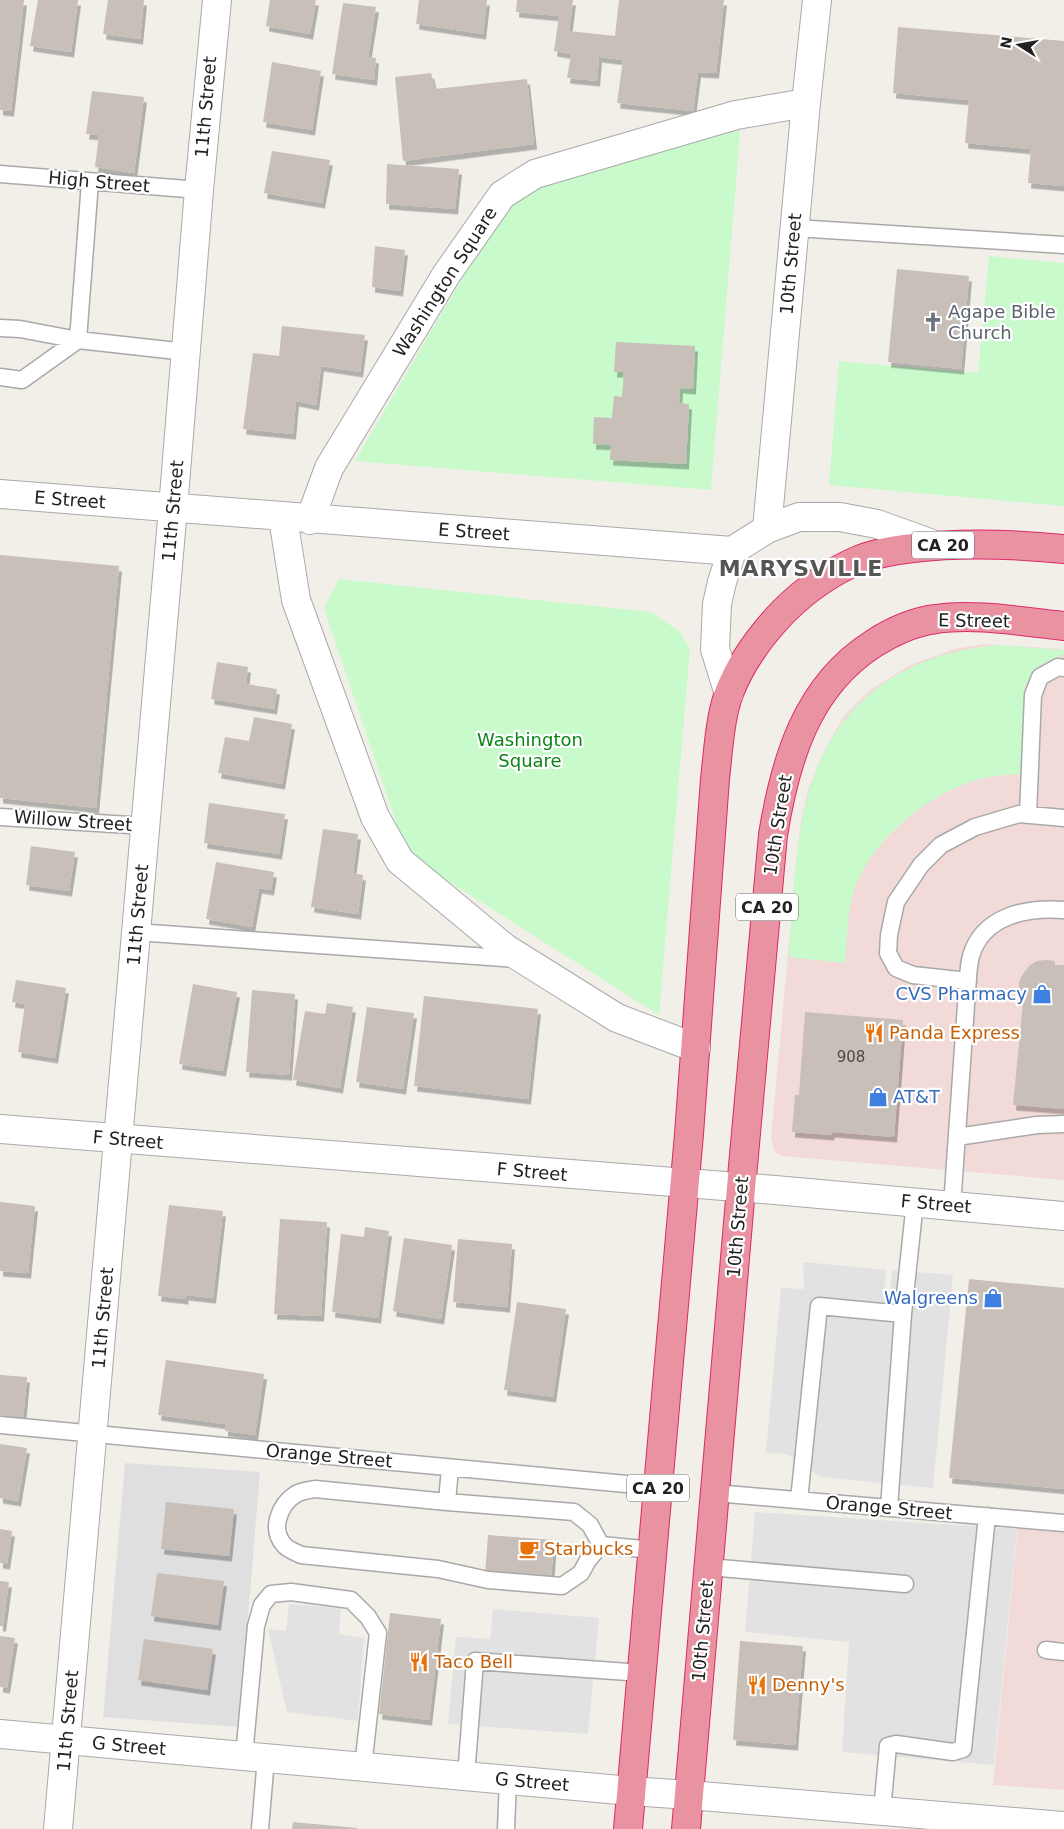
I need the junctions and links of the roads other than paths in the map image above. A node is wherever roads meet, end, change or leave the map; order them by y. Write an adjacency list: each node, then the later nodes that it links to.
1 (217, 0): 6 (street, 11th Street)
2 (817, 0): 3 (street, 10th Street)
3 (806, 103): 7 (street, 10th Street); 16 (street, Washington Square)
4 (0, 174): 5 (lane, High Street)
5 (90, 182): 6 (lane, High Street); 10 (lane)
6 (199, 190): 11 (street, 11th Street)
7 (795, 228): 8 (lane); 17 (street, 10th Street)
8 (1064, 246)
9 (0, 328): 10 (lane)
10 (78, 340): 11 (lane); 12 (lane)
11 (186, 352): 14 (street, 11th Street)
12 (0, 377)
13 (0, 494): 14 (street, E Street)
14 (173, 508): 15 (street, E Street); 28 (street, 11th Street)
15 (283, 518): 16 (street, E Street); 31 (street)
16 (310, 520): 20 (street, E Street)
17 (766, 528): 18 (street); 20 (street)
18 (935, 545): 19 (highway, CA 20); 24 (highway, CA 20)
19 (1064, 549)
20 (732, 551): 24 (street)
21 (1064, 626): 22 (highway, E Street / CA 20)
22 (862, 651): 39 (highway, 10th Street / CA 20)
23 (1064, 668): 25 (lane)
24 (728, 694): 33 (highway, CA 20)
25 (1028, 815): 27 (lane); 32 (lane)
26 (0, 817): 28 (lane, Willow Street)
27 (1064, 818)
28 (146, 826): 30 (street, 11th Street)
29 (1064, 910): 32 (lane)
30 (136, 932): 31 (lane); 37 (street, 11th Street)
31 (523, 959): 33 (street)
32 (968, 981): 36 (lane)
33 (696, 1048): 38 (highway, CA 20)
34 (1064, 1124): 36 (lane)
35 (0, 1129): 37 (street, F Street)
36 (957, 1137): 41 (lane)
37 (119, 1139): 38 (street, F Street); 45 (street, 11th Street)
38 (685, 1184): 39 (street, F Street); 47 (highway, CA 20)
39 (741, 1188): 40 (street, F Street); 48 (highway, 10th Street / CA 20)
40 (914, 1202): 41 (street, F Street); 43 (lane)
41 (952, 1206): 42 (street, F Street)
42 (1064, 1216)
43 (903, 1314): 49 (lane); 51 (lane)
44 (0, 1425): 45 (lane, Orange Street)
45 (93, 1433): 46 (lane, Orange Street); 62 (street, 11th Street)
46 (450, 1468): 47 (lane, Orange Street); 50 (lane)
47 (658, 1488): 55 (highway, CA 20)
48 (715, 1493): 49 (lane, Orange Street); 56 (highway, 10th Street / CA 20)
49 (799, 1500): 51 (lane, Orange Street)
50 (447, 1502): 54 (lane); 54 (lane)
51 (889, 1508): 52 (lane, Orange Street)
52 (987, 1516): 53 (lane, Orange Street); 69 (lane)
53 (1064, 1523)
54 (601, 1545): 55 (lane)
55 (653, 1550): 60 (highway, CA 20)
56 (708, 1567): 57 (lane); 68 (highway, 10th Street / CA 20)
57 (905, 1584)
58 (1046, 1650): 59 (lane)
59 (1064, 1652)
60 (642, 1673): 65 (lane); 67 (highway, CA 20)
61 (0, 1734): 62 (street, G Street)
62 (66, 1740): 63 (street, G Street); 72 (street, 11th Street)
63 (255, 1757): 64 (street, G Street); 64 (lane); 73 (lane)
64 (364, 1767): 65 (street, G Street)
65 (466, 1776): 66 (street, G Street)
66 (508, 1780): 67 (street, G Street); 74 (lane)
67 (631, 1792): 68 (street, G Street); 75 (highway, CA 20)
68 (689, 1794): 69 (street, G Street); 76 (highway, 10th Street / CA 20)
69 (882, 1811): 70 (street, G Street)
70 (929, 1822): 71 (street, G Street)
71 (1064, 1826)
72 (58, 1829)
73 (260, 1829)
74 (506, 1829)
75 (628, 1829)
76 (686, 1829)

